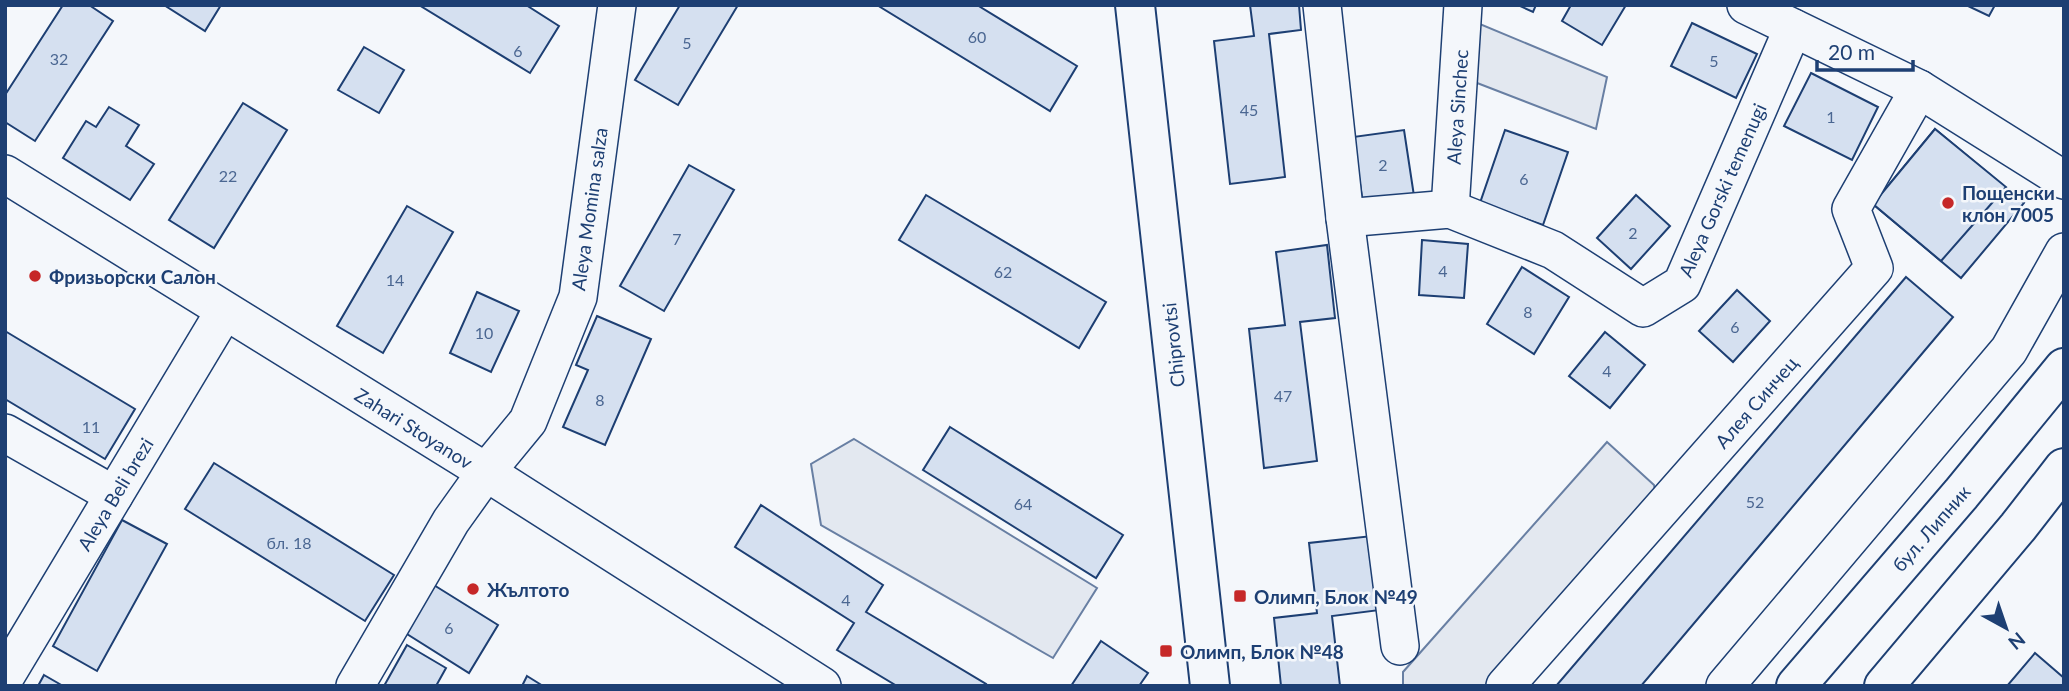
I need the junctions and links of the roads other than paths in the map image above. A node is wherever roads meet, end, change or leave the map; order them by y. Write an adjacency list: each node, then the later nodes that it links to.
1 (617, 5): 17 (street, Aleya Momina salza)
2 (1135, 5): 25 (main road, Chiprovtsi)
3 (1322, 5): 11 (street)
4 (1463, 5): 10 (street, Aleya Sinchec)
5 (1746, 5): 6 (street)
6 (1793, 28): 7 (street); 10 (street, Aleya Gorski temenugi)
7 (1919, 89): 9 (street); 26 (street, Алея Синчец)
8 (5, 174): 13 (street, Zahari Stoyanov)
9 (2064, 180)
10 (1450, 209): 11 (street, Aleya Gorski temenugi)
11 (1345, 218): 20 (street)
12 (2064, 251): 27 (street)
13 (225, 312): 17 (street, Zahari Stoyanov); 18 (street, Aleya Beli brezi)
14 (2064, 368): 28 (main road, бул. Липник)
15 (5, 433): 18 (street)
16 (2064, 468): 29 (main road)
17 (486, 472): 21 (street, Zahari Stoyanov); 23 (street)
18 (114, 495): 19 (street, Aleya Beli brezi)
19 (18, 629): 22 (street, Aleya Beli brezi)
20 (1400, 646)
21 (772, 672): 24 (street, Zahari Stoyanov)
22 (5, 677)
23 (355, 686)
24 (822, 686)
25 (1210, 686)
26 (1505, 686)
27 (1725, 686)
28 (1796, 686)
29 (1884, 686)

